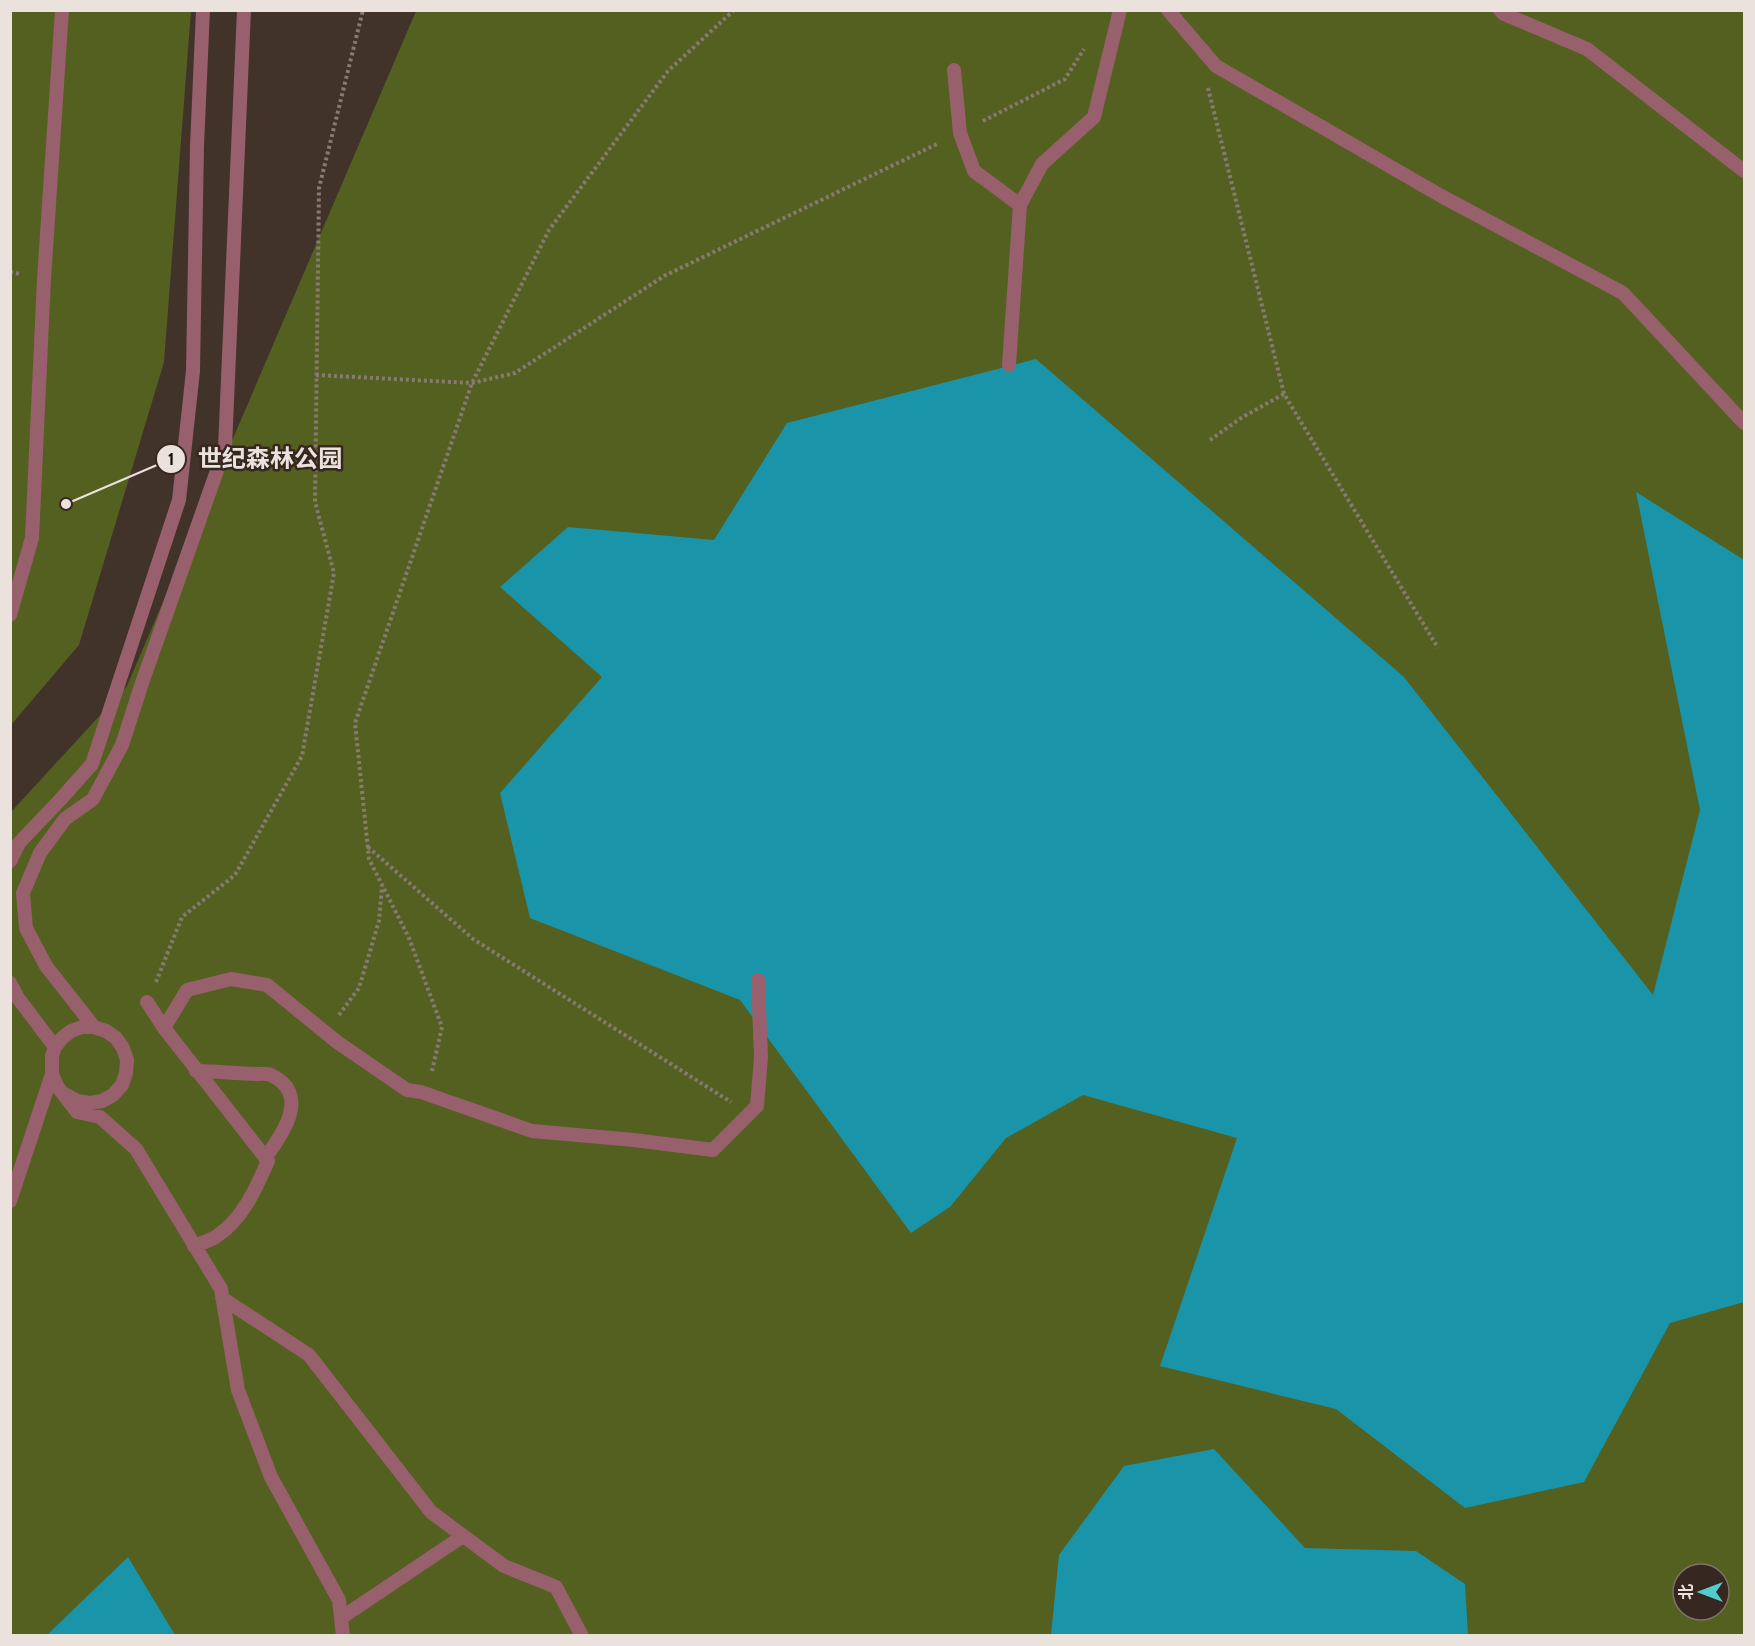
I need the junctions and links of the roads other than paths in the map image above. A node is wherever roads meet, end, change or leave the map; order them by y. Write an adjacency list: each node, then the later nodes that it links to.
1 (62, 10): 12 (lane)
2 (203, 10): 13 (lane)
3 (244, 10): 17 (lane)
4 (1120, 10): 9 (lane)
5 (1168, 10): 11 (lane)
6 (1500, 10): 8 (lane)
7 (954, 70): 9 (lane)
8 (1744, 171)
9 (1020, 205): 10 (lane)
10 (1009, 365)
11 (1744, 423)
12 (10, 615)
13 (10, 861)
14 (758, 980): 18 (lane)
15 (10, 982): 19 (lane)
16 (147, 1002): 18 (lane)
17 (94, 1027): 19 (lane); 22 (lane)
18 (164, 1028): 20 (lane)
19 (55, 1047): 21 (lane)
20 (196, 1071): 23 (lane); 23 (lane)
21 (52, 1074): 22 (lane); 24 (lane)
22 (66, 1095): 25 (lane)
23 (266, 1158): 25 (lane)
24 (10, 1201)
25 (194, 1246): 26 (lane)
26 (222, 1298): 27 (lane); 28 (lane)
27 (463, 1536): 28 (lane); 30 (lane)
28 (341, 1618): 29 (lane)
29 (343, 1635)
30 (582, 1635)

